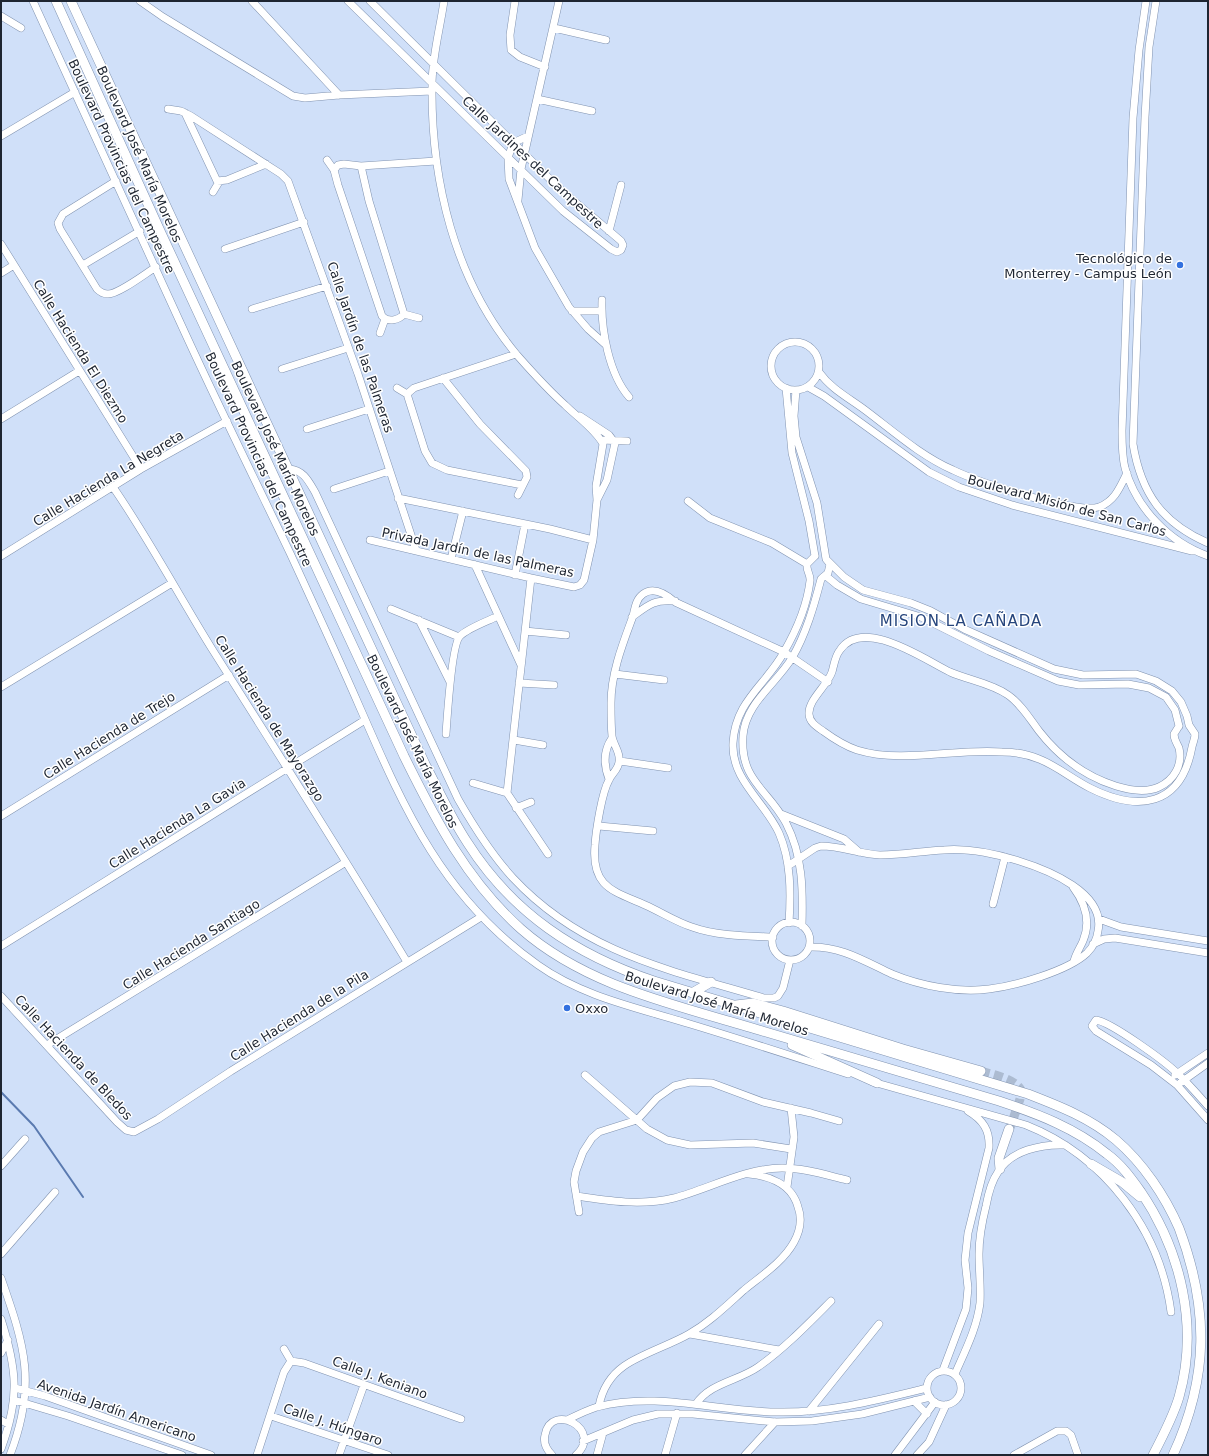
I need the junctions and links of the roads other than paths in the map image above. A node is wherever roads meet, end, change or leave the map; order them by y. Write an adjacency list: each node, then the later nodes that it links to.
1 (33, 1): 20 (street, Boulevard Provincias del Campestre)
2 (56, 1): 189 (main road, Boulevard José María Morelos)
3 (71, 1): 86 (main road, Boulevard José María Morelos)
4 (140, 1): 21 (street)
5 (252, 1): 21 (street)
6 (348, 1): 19 (street, Calle Jardines del Campestre)
7 (370, 1): 17 (street, Calle Jardines del Campestre)
8 (444, 1): 17 (street)
9 (515, 1): 18 (street)
10 (559, 1): 15 (street)
11 (1146, 1): 29 (street)
12 (1156, 1): 30 (street)
13 (1, 16): 14 (street)
14 (21, 28)
15 (554, 28): 16 (street); 18 (street)
16 (606, 40)
17 (434, 65): 19 (street); 28 (street, Calle Jardines del Campestre)
18 (545, 67): 22 (street)
19 (432, 88): 21 (street); 32 (street, Calle Jardines del Campestre); 34 (street)
20 (75, 92): 26 (street); 40 (street, Boulevard Provincias del Campestre)
21 (339, 95)
22 (537, 99): 24 (street); 27 (street)
23 (168, 109): 25 (street, Calle Jardín de las Palmeras)
24 (592, 111)
25 (185, 112): 35 (street, Calle Jardín de las Palmeras); 41 (street)
26 (1, 136)
27 (528, 136): 28 (street); 31 (street)
28 (513, 143): 31 (street, Calle Jardines del Campestre); 32 (street)
29 (1132, 150): 30 (street); 88 (street)
30 (1145, 152): 106 (street)
31 (525, 154): 37 (street); 39 (street, Calle Jardines del Campestre)
32 (508, 158): 37 (street, Calle Jardines del Campestre); 45 (street)
33 (326, 160): 38 (street)
34 (436, 161): 36 (street); 66 (street)
35 (266, 164): 41 (street); 46 (street, Calle Jardín de las Palmeras)
36 (361, 166): 38 (street); 60 (street)
37 (521, 169): 42 (street, Calle Jardines del Campestre); 45 (street)
38 (334, 170): 62 (street)
39 (544, 174): 42 (street); 48 (street, Calle Jardines del Campestre)
40 (116, 181): 47 (street, Boulevard Provincias del Campestre); 52 (street)
41 (219, 182): 44 (street)
42 (535, 183): 48 (street, Calle Jardines del Campestre)
43 (621, 185): 48 (street)
44 (213, 192)
45 (518, 201): 58 (street)
46 (304, 222): 50 (street); 55 (street, Calle Jardín de las Palmeras)
47 (140, 231): 52 (street); 53 (street, Boulevard Provincias del Campestre)
48 (609, 231)
49 (1, 244): 51 (street, Calle Hacienda El Diezmo)
50 (225, 249)
51 (14, 265): 54 (street); 68 (street, Calle Hacienda El Diezmo)
52 (83, 265): 53 (street)
53 (156, 267): 80 (street, Boulevard Provincias del Campestre)
54 (1, 273)
55 (327, 286): 57 (street); 65 (street, Calle Jardín de las Palmeras)
56 (602, 300): 59 (street)
57 (252, 309)
58 (572, 311): 59 (street); 64 (street)
59 (602, 311): 64 (street)
60 (404, 314): 61 (street); 62 (street)
61 (419, 318)
62 (385, 319): 63 (street)
63 (380, 333)
64 (606, 345): 76 (street)
65 (348, 348): 67 (street); 77 (street, Calle Jardín de las Palmeras)
66 (516, 354): 70 (street); 78 (street)
67 (282, 369)
68 (79, 371): 79 (street); 85 (street, Calle Hacienda El Diezmo)
69 (819, 372): 71 (street); 73 (street); 97 (street, Boulevard Misión de San Carlos)
70 (443, 378): 75 (street); 91 (street)
71 (808, 387): 74 (street); 102 (street, Boulevard Misión de San Carlos)
72 (397, 388): 75 (street)
73 (786, 388): 74 (street); 90 (street)
74 (796, 390): 89 (street)
75 (407, 394): 91 (street)
76 (629, 397)
77 (369, 409): 81 (street); 87 (street, Calle Jardín de las Palmeras)
78 (574, 414): 82 (street); 83 (street)
79 (1, 419)
80 (227, 421): 85 (street, Calle Hacienda La Negreta); 139 (street, Boulevard Provincias del Campestre)
81 (307, 429)
82 (601, 440): 83 (street); 96 (street)
83 (614, 440): 84 (street); 96 (street)
84 (627, 441)
85 (141, 469): 92 (street, Calle Hacienda La Negreta)
86 (289, 469): 185 (street); 186 (main road, Boulevard José María Morelos)
87 (389, 471): 93 (street); 95 (street, Calle Jardín de las Palmeras)
88 (1127, 473): 97 (street, Boulevard Misión de San Carlos); 108 (street)
89 (807, 475): 90 (street); 99 (street)
90 (797, 476): 100 (street)
91 (522, 485): 94 (street)
92 (113, 487): 109 (street, Calle Hacienda La Negreta); 119 (street, Calle Hacienda de Mayorazgo)
93 (334, 490)
94 (518, 495)
95 (398, 498): 101 (street); 107 (street, Calle Jardín de las Palmeras)
96 (597, 500): 105 (street)
97 (1043, 500): 102 (street)
98 (688, 501): 113 (street)
99 (817, 504): 100 (street); 112 (street)
100 (805, 505): 110 (street)
101 (463, 511): 103 (street); 111 (street)
102 (1040, 512): 108 (street, Boulevard Misión de San Carlos)
103 (526, 524): 105 (street); 115 (street)
104 (370, 540): 107 (street, Privada Jardín de las Palmeras)
105 (593, 540): 117 (street, Privada Jardín de las Palmeras)
106 (1208, 543)
107 (416, 550): 111 (street, Privada Jardín de las Palmeras)
108 (1207, 555)
109 (1, 556)
110 (815, 556): 112 (street); 113 (street)
111 (451, 559): 114 (street, Privada Jardín de las Palmeras)
112 (827, 560): 118 (street); 140 (street)
113 (807, 564): 116 (street)
114 (475, 565): 115 (street, Privada Jardín de las Palmeras); 122 (street)
115 (515, 574): 117 (street, Privada Jardín de las Palmeras)
116 (811, 576): 118 (street); 128 (street)
117 (531, 578): 125 (street)
118 (823, 578): 129 (street); 141 (street)
119 (172, 583): 132 (street, Calle Hacienda de Mayorazgo); 138 (street)
120 (675, 602): 123 (street); 123 (street); 128 (street)
121 (391, 609): 124 (street)
122 (498, 616): 127 (street); 130 (street)
123 (632, 617): 131 (street)
124 (419, 620): 127 (street); 134 (street)
125 (525, 631): 126 (street); 130 (street)
126 (566, 635)
127 (459, 637): 134 (street)
128 (784, 652): 129 (street); 150 (street)
129 (792, 658): 135 (street); 149 (street)
130 (522, 666): 136 (street)
131 (615, 674): 133 (street); 143 (street)
132 (229, 675): 151 (street, Calle Hacienda de Mayorazgo); 159 (street, Calle Hacienda de Trejo)
133 (664, 680)
134 (450, 682): 142 (street)
135 (828, 682): 145 (street); 146 (street)
136 (519, 683): 137 (street); 144 (street)
137 (554, 685)
138 (1, 687)
139 (365, 720): 151 (street, Calle Hacienda La Gavia); 172 (street, Boulevard Provincias del Campestre)
140 (1189, 725): 141 (street); 146 (street)
141 (1179, 726): 145 (street)
142 (446, 734)
143 (612, 738): 148 (street); 153 (street)
144 (514, 740): 147 (street); 155 (street)
145 (1178, 744): 146 (street)
146 (1192, 744)
147 (543, 745)
148 (620, 761): 152 (street); 153 (street)
149 (745, 764): 150 (street); 158 (street)
150 (737, 767): 167 (street)
151 (288, 768): 166 (street, Calle Hacienda de Mayorazgo); 179 (street, Calle Hacienda La Gavia)
152 (668, 768)
153 (609, 779): 160 (street)
154 (473, 783): 155 (street)
155 (507, 793): 157 (street)
156 (531, 802): 157 (street)
157 (516, 808): 163 (street)
158 (781, 814): 162 (street); 165 (street)
159 (1, 816)
160 (599, 826): 161 (street); 176 (street)
161 (653, 831)
162 (859, 852): 164 (street); 165 (street)
163 (548, 854)
164 (1005, 857): 168 (street); 171 (street)
165 (799, 859): 167 (street); 170 (street)
166 (346, 862): 184 (street, Calle Hacienda de Mayorazgo); 190 (street, Calle Hacienda Santiago)
167 (788, 866): 169 (street)
168 (1070, 884): 173 (street); 183 (street)
169 (790, 900): 170 (street); 174 (street)
170 (803, 901): 175 (street)
171 (993, 904)
172 (481, 917): 184 (street, Calle Hacienda de la Pila); 198 (street, Boulevard Provincias del Campestre)
173 (1099, 919): 177 (street); 178 (street)
174 (789, 922): 175 (street); 176 (street)
175 (802, 926): 180 (street)
176 (773, 937): 182 (street)
177 (1208, 941)
178 (1093, 944): 181 (street); 183 (street)
179 (1, 946)
180 (809, 947): 182 (street); 183 (street)
181 (1208, 953)
182 (790, 960): 185 (street)
183 (1074, 961)
184 (407, 962): 207 (street, Calle Hacienda de la Pila)
185 (711, 982): 186 (main road)
186 (692, 993): 188 (main road, Boulevard José María Morelos)
187 (1, 996): 190 (street, Calle Hacienda de Bledos)
188 (735, 1006): 193 (main road); 281 (main road, Boulevard José María Morelos)
189 (758, 1030): 198 (main road); 222 (main road, Boulevard José María Morelos)
190 (47, 1045): 207 (street, Calle Hacienda de Bledos)
191 (1208, 1053): 194 (street)
192 (1208, 1063): 197 (street)
193 (981, 1071)
194 (1178, 1073): 196 (street); 196 (street); 197 (street)
195 (584, 1075): 203 (street)
196 (1169, 1079): 199 (street)
197 (1184, 1080): 199 (street); 201 (street)
198 (877, 1083): 200 (street, Boulevard Provincias del Campestre)
199 (1177, 1085): 204 (street)
200 (961, 1106): 209 (street, Boulevard Provincias del Campestre); 217 (street)
201 (1208, 1106)
202 (791, 1108): 203 (street); 205 (street); 210 (street)
203 (637, 1120): 210 (street); 221 (street)
204 (1208, 1120)
205 (839, 1122)
206 (1009, 1130): 214 (main road)
207 (131, 1132)
208 (25, 1139): 212 (street)
209 (1067, 1145): 211 (street, Boulevard Provincias del Campestre); 214 (street)
210 (791, 1149): 213 (street)
211 (1091, 1164): 222 (main road); 227 (street, Boulevard Provincias del Campestre)
212 (1, 1166)
213 (788, 1168): 215 (street); 216 (street); 219 (street)
214 (1000, 1169): 218 (street)
215 (749, 1174): 219 (street); 221 (street)
216 (848, 1180)
217 (979, 1182): 218 (street); 236 (street)
218 (992, 1186): 237 (street)
219 (787, 1187): 230 (street)
220 (55, 1192): 224 (street)
221 (577, 1196): 223 (street)
222 (1152, 1209): 280 (main road, Boulevard José María Morelos)
223 (579, 1212)
224 (1, 1254)
225 (1, 1278): 241 (street)
226 (831, 1301): 233 (street)
227 (1171, 1312)
228 (1, 1319): 231 (street)
229 (879, 1324): 249 (street)
230 (690, 1334): 233 (street); 248 (street)
231 (8, 1340): 234 (street); 239 (street)
232 (284, 1349): 235 (street)
233 (779, 1350): 246 (street)
234 (1, 1353)
235 (292, 1361): 238 (street, Calle J. Keniano); 252 (street)
236 (943, 1370): 237 (street); 240 (street)
237 (956, 1374): 247 (street)
238 (364, 1384): 253 (street, Calle J. Keniano); 259 (street)
239 (15, 1388): 241 (street, Avenida Jardín Americano); 242 (street)
240 (927, 1388): 243 (street); 249 (street)
241 (26, 1391): 245 (street); 266 (street, Avenida Jardín Americano)
242 (14, 1400): 245 (street, Avenida Jardín Americano); 257 (street)
243 (933, 1400): 244 (street); 247 (street); 251 (street)
244 (914, 1401): 251 (street); 256 (street)
245 (25, 1402): 263 (street, Avenida Jardín Americano); 264 (street)
246 (696, 1404): 248 (street); 249 (street)
247 (946, 1405): 261 (street)
248 (599, 1406): 255 (street)
249 (810, 1411)
250 (677, 1413): 256 (street); 258 (street); 273 (street)
251 (927, 1414): 275 (street)
252 (271, 1416): 259 (street, Calle J. Húngaro); 267 (street)
253 (461, 1419)
254 (1, 1420): 257 (street)
255 (567, 1420): 260 (street); 270 (street)
256 (775, 1422): 274 (street)
257 (8, 1424): 262 (street)
258 (603, 1433): 260 (street); 272 (street)
259 (345, 1440): 268 (street); 269 (street, Calle J. Húngaro)
260 (583, 1441): 271 (street)
261 (929, 1442): 276 (street); 277 (street)
262 (1, 1449)
263 (171, 1453): 265 (street, Avenida Jardín Americano)
264 (10, 1455)
265 (182, 1455)
266 (211, 1455)
267 (257, 1455)
268 (339, 1455)
269 (388, 1455)
270 (552, 1455)
271 (576, 1455)
272 (597, 1455)
273 (665, 1455)
274 (745, 1455)
275 (895, 1455)
276 (917, 1455)
277 (926, 1455)
278 (1014, 1455): 279 (street)
279 (1078, 1455)
280 (1153, 1455)
281 (1173, 1455)

